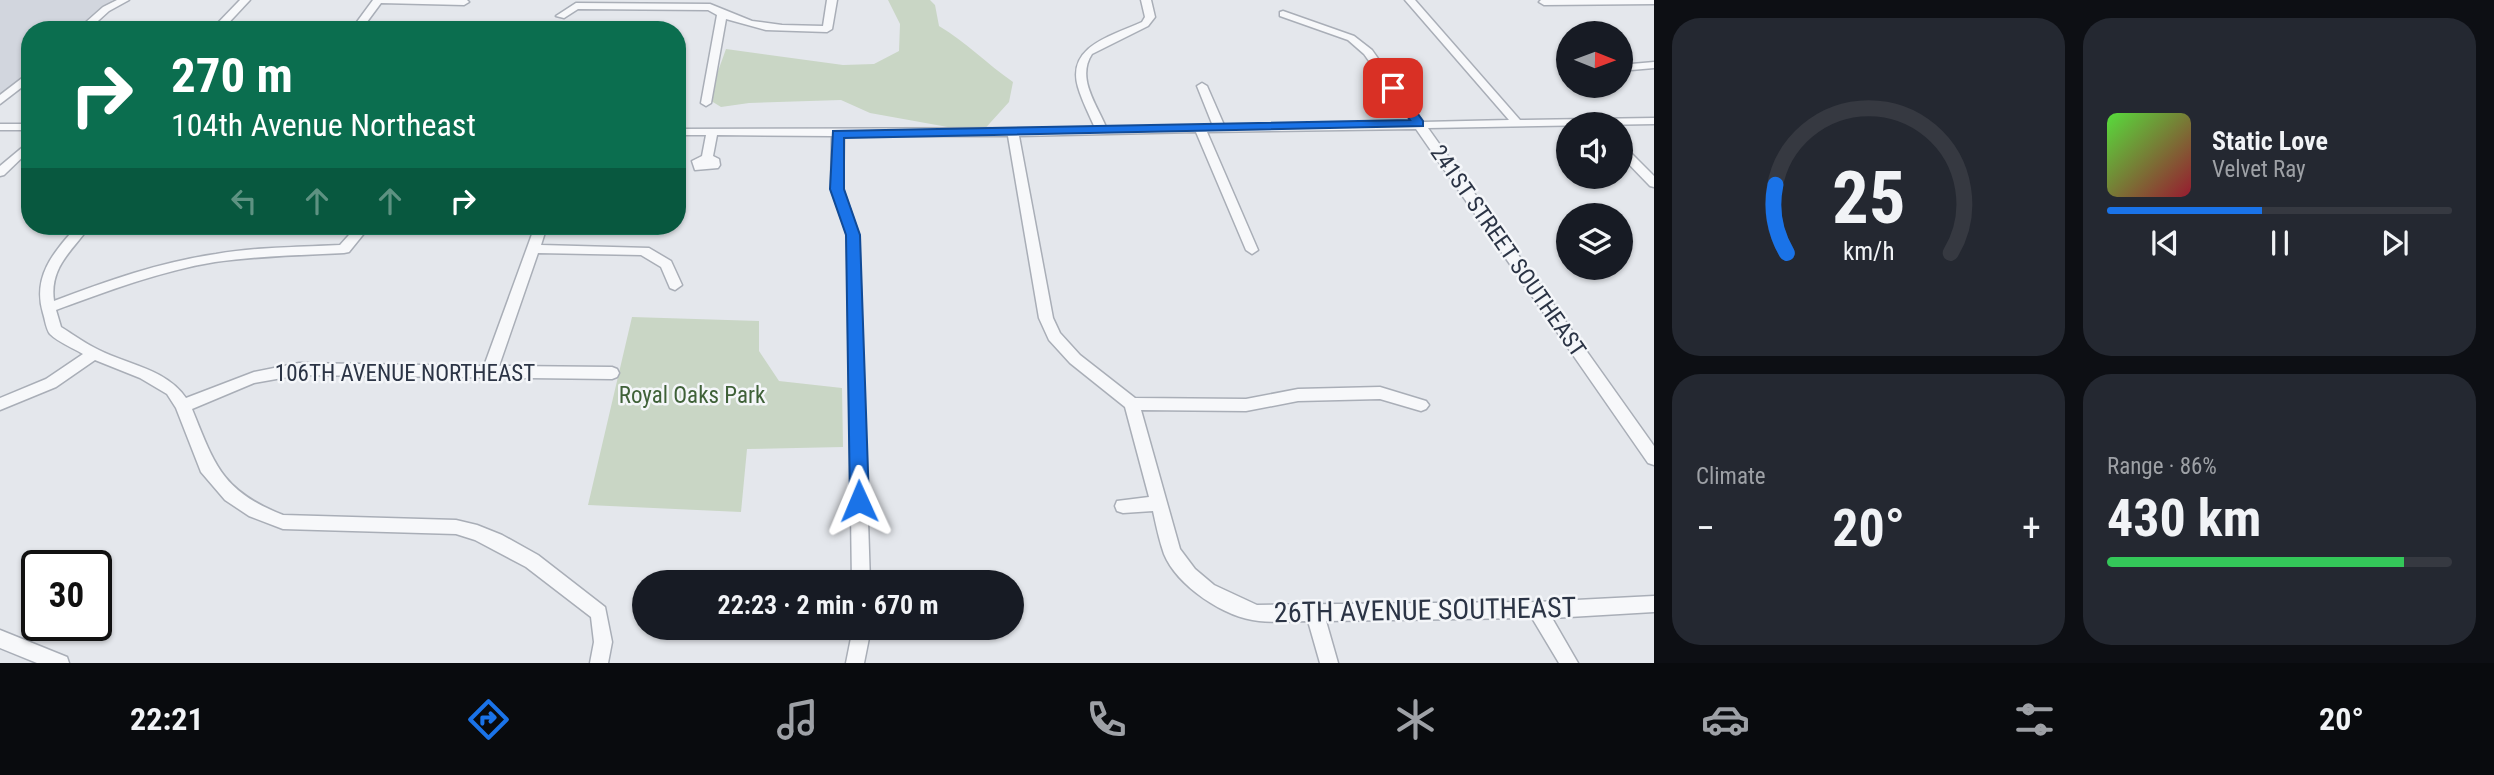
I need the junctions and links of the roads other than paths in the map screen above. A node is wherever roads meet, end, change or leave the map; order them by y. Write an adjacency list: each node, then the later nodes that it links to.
1 (124, 0): 15 (street)
2 (246, 0): 16 (street)
3 (378, 0): 8 (street); 17 (street)
4 (832, 0): 13 (street)
5 (1146, 0): 33 (street)
6 (1410, 0): 27 (street)
7 (1654, 1): 9 (street)
8 (464, 2)
9 (1544, 2)
10 (575, 3): 11 (street); 14 (street)
11 (711, 3): 13 (street)
12 (1283, 14): 26 (street, 241ST STREET SOUTHEAST)
13 (722, 15): 23 (street)
14 (561, 16)
15 (92, 21)
16 (225, 21)
17 (363, 21)
18 (1654, 65): 19 (street)
19 (1633, 67)
20 (21, 83): 22 (street)
21 (1202, 86): 31 (street)
22 (0, 101)
23 (706, 103)
24 (1654, 121): 25 (street)
25 (1633, 122)
26 (1418, 123): 27 (street); 31 (street); 57 (street, 241ST STREET SOUTHEAST)
27 (1517, 123): 28 (street)
28 (1556, 123)
29 (0, 127): 30 (street)
30 (21, 127)
31 (1219, 127): 32 (street)
32 (1200, 128): 33 (street); 47 (street)
33 (1101, 130): 36 (street)
34 (686, 132): 35 (street)
35 (712, 132): 37 (street); 39 (street)
36 (1013, 132): 37 (street); 54 (street)
37 (838, 134): 60 (street)
38 (21, 152): 41 (street)
39 (707, 158)
40 (1633, 161): 42 (street)
41 (0, 172)
42 (1654, 183)
43 (77, 235): 49 (street)
44 (356, 235): 49 (street)
45 (538, 235): 46 (street)
46 (533, 249): 48 (street); 51 (street)
47 (1252, 250)
48 (675, 285)
49 (48, 308): 50 (street)
50 (94, 354): 53 (street); 56 (street)
51 (489, 373): 52 (street, 106TH AVENUE NORTHEAST); 56 (street, 106TH AVENUE NORTHEAST)
52 (612, 373)
53 (0, 404)
54 (1132, 404): 55 (street); 58 (street, 26TH AVENUE SOUTHEAST)
55 (1421, 405)
56 (183, 406): 67 (street)
57 (1654, 458)
58 (1158, 504): 59 (street); 63 (street, 26TH AVENUE SOUTHEAST)
59 (1123, 506)
60 (861, 570)
61 (1654, 604): 62 (street, 26TH AVENUE SOUTHEAST)
62 (1537, 610): 63 (street, 26TH AVENUE SOUTHEAST); 70 (street)
63 (1315, 613): 69 (street)
64 (0, 639): 66 (street)
65 (860, 640): 68 (street)
66 (60, 663)
67 (599, 663)
68 (855, 663)
69 (1329, 663)
70 (1569, 663)

